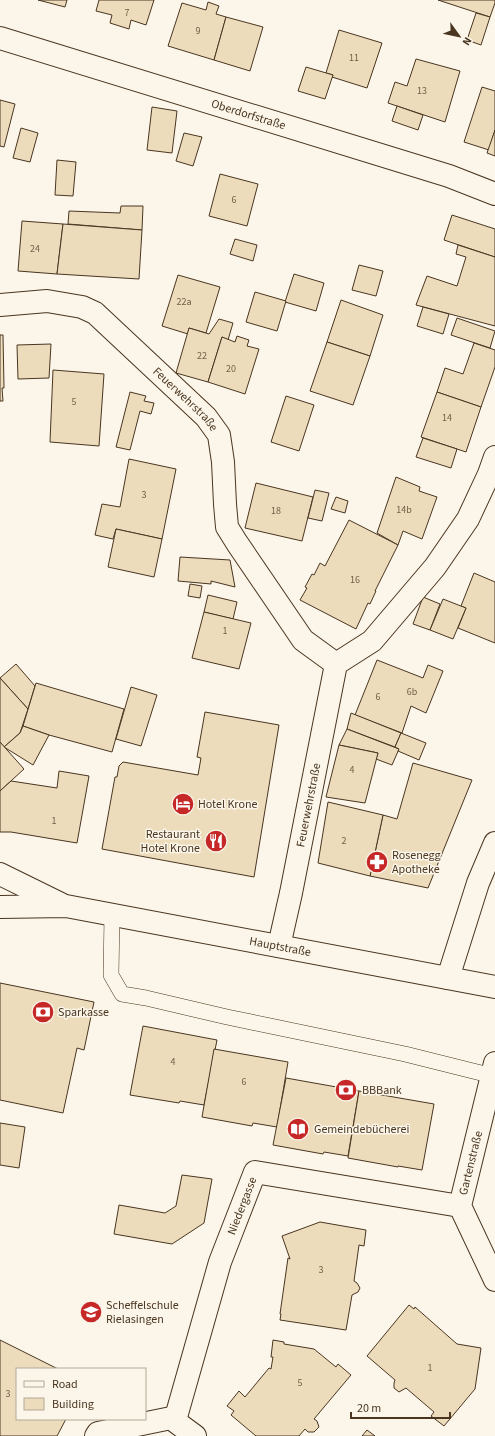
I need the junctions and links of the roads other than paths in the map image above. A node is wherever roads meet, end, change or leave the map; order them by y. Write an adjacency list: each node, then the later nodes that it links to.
1 (0, 38): 2 (street, Oberdorfstraße)
2 (495, 194)
3 (0, 306): 5 (street, Feuerwehrstraße)
4 (495, 457): 5 (street)
5 (336, 664): 11 (street, Feuerwehrstraße)
6 (495, 843): 12 (street)
7 (0, 874): 8 (street)
8 (66, 906): 9 (street); 10 (street, Hauptstraße)
9 (0, 907)
10 (112, 915): 11 (street, Hauptstraße); 14 (lane)
11 (279, 946): 12 (street, Hauptstraße)
12 (448, 978): 13 (street, Hauptstraße)
13 (495, 987)
14 (494, 1069): 15 (street, Gartenstraße)
15 (460, 1206): 16 (street, Gartenstraße); 17 (street, Niedergasse)
16 (495, 1280)
17 (176, 1416): 18 (street); 19 (street)
18 (96, 1436)
19 (195, 1436)

